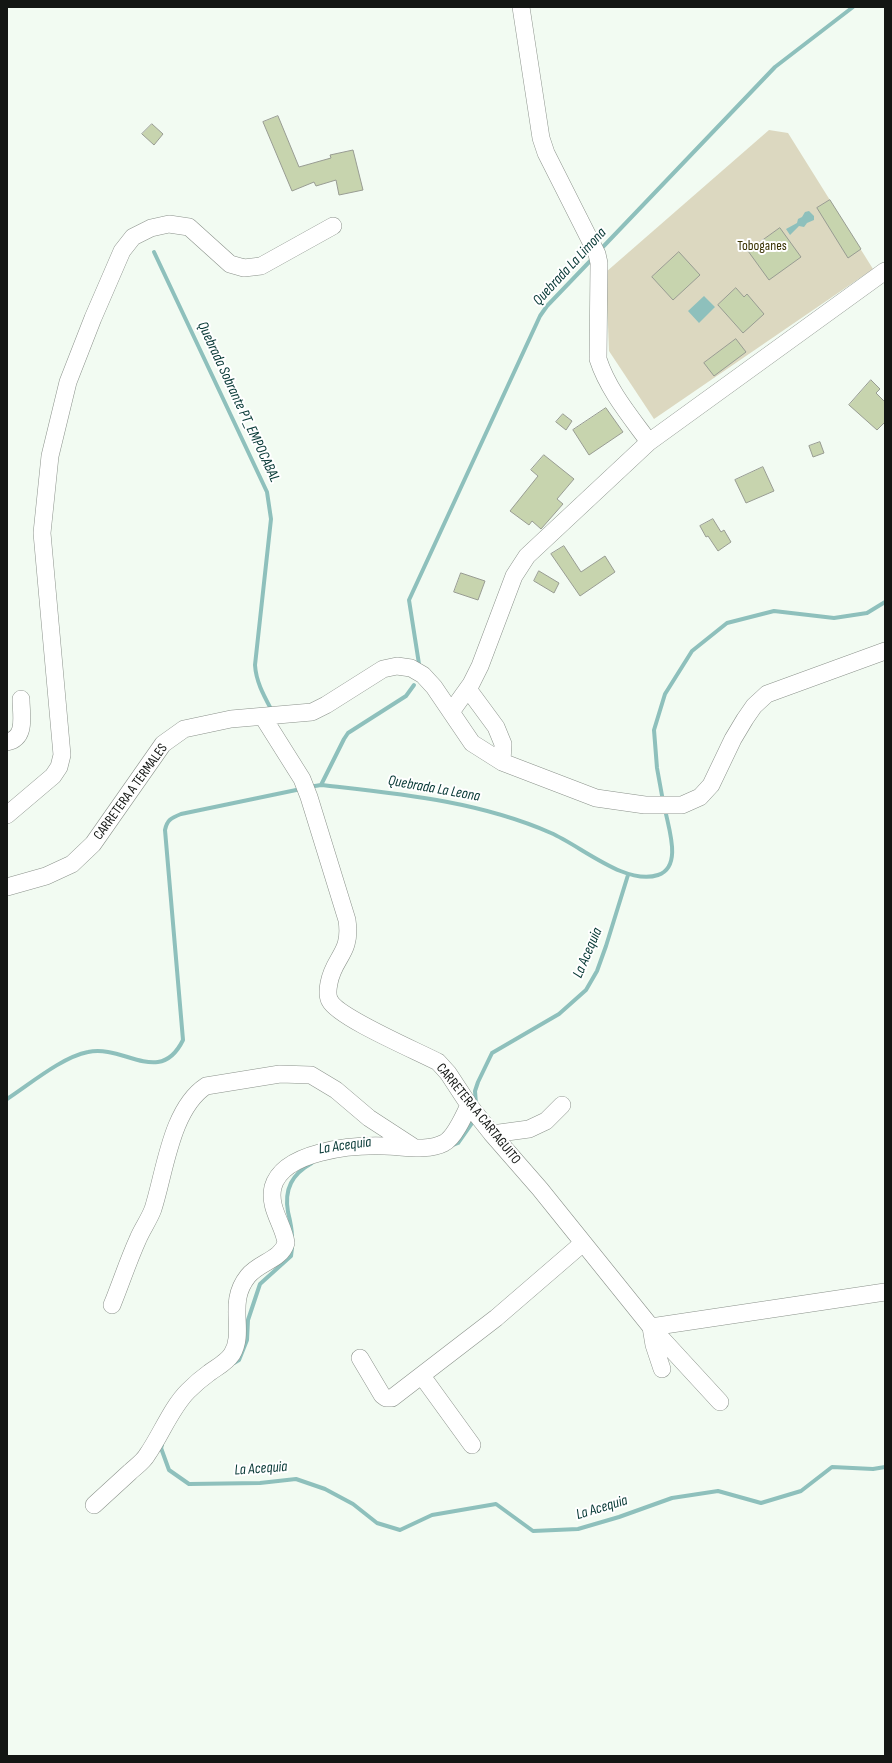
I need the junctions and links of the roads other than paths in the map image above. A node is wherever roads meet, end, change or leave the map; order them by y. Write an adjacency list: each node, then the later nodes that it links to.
1 (521, 7): 4 (street)
2 (333, 226): 12 (street)
3 (885, 271): 4 (street)
4 (649, 442): 6 (street)
5 (885, 651): 11 (street, CARRETERA A TERMALES)
6 (468, 689): 8 (street); 11 (street)
7 (21, 699): 10 (street)
8 (451, 712): 9 (street, CARRETERA A TERMALES); 11 (street, CARRETERA A TERMALES)
9 (263, 717): 13 (street, CARRETERA A TERMALES); 14 (street, CARRETERA A CARTAGUITO)
10 (7, 742)
11 (502, 762)
12 (7, 815)
13 (7, 887)
14 (469, 1105): 16 (street, CARRETERA A CARTAGUITO); 17 (street)
15 (562, 1105): 16 (street)
16 (492, 1134): 18 (street, CARRETERA A CARTAGUITO)
17 (414, 1148): 20 (street); 27 (street)
18 (582, 1243): 21 (street, CARRETERA A CARTAGUITO); 24 (street)
19 (885, 1292): 21 (street)
20 (112, 1305)
21 (651, 1327): 23 (street); 25 (street, CARRETERA A CARTAGUITO)
22 (360, 1358): 24 (street)
23 (662, 1369)
24 (422, 1376): 26 (street)
25 (720, 1402)
26 (472, 1445)
27 (94, 1505)

